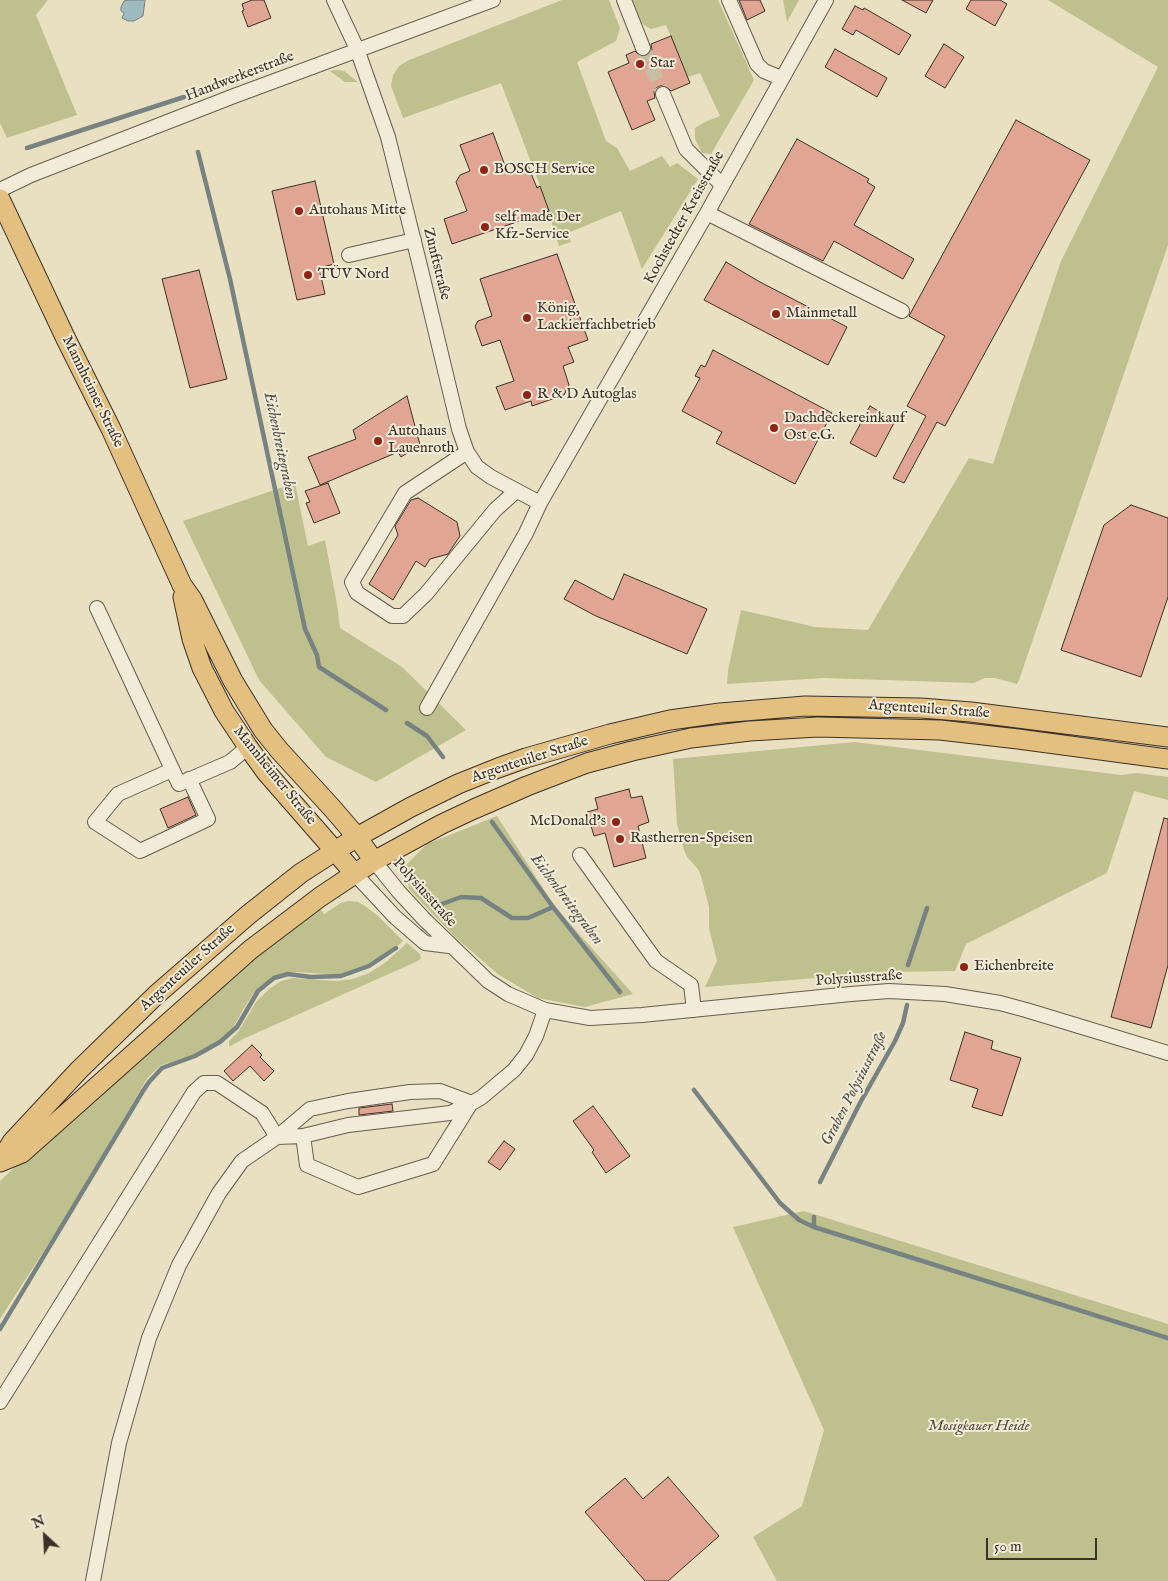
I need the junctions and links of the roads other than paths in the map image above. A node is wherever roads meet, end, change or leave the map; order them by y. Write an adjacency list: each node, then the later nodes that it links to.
1 (334, 0): 7 (street, Zunftstraße)
2 (494, 0): 7 (street, Handwerkerstraße)
3 (624, 0): 6 (street)
4 (729, 0): 8 (street)
5 (826, 0): 8 (street, Kochstedter Kreisstraße)
6 (643, 48)
7 (357, 49): 11 (street, Handwerkerstraße); 14 (street, Zunftstraße)
8 (782, 78): 10 (street, Kochstedter Kreisstraße)
9 (663, 94): 10 (street)
10 (722, 185): 13 (street, Kochstedter Kreisstraße)
11 (0, 190)
12 (0, 199): 20 (main road, Mannheimer Straße)
13 (707, 213): 16 (street); 19 (street, Kochstedter Kreisstraße)
14 (414, 240): 15 (street); 17 (street, Zunftstraße)
15 (349, 255)
16 (902, 311)
17 (467, 452): 18 (street, Zunftstraße); 18 (street)
18 (516, 491): 19 (street, Zunftstraße)
19 (540, 503): 22 (street, Kochstedter Kreisstraße)
20 (182, 585): 24 (main road, Mannheimer Straße); 28 (main road, Mannheimer Straße)
21 (98, 608): 26 (street)
22 (427, 708)
23 (1168, 737): 28 (main road, Argenteuiler Straße)
24 (248, 748): 27 (street); 29 (main road, Mannheimer Straße)
25 (1168, 759): 31 (main road, Argenteuiler Straße)
26 (172, 770): 27 (street); 27 (street)
27 (189, 779)
28 (357, 837): 29 (main road, Argenteuiler Straße); 31 (main road, Mannheimer Straße)
29 (335, 851): 32 (main road, Mannheimer Straße); 40 (main road, Argenteuiler Straße)
30 (580, 855): 35 (street)
31 (374, 861): 32 (main road, Argenteuiler Straße); 33 (street, Polysiusstraße)
32 (355, 874): 33 (street, Polysiusstraße); 40 (main road, Argenteuiler Straße)
33 (449, 946): 34 (street, Polysiusstraße)
34 (545, 1010): 35 (street, Polysiusstraße); 37 (street)
35 (694, 1010): 36 (street, Polysiusstraße)
36 (1168, 1054)
37 (472, 1102): 38 (street); 38 (street); 39 (street)
38 (303, 1136): 39 (street)
39 (278, 1137): 41 (street); 42 (street)
40 (0, 1162)
41 (0, 1402)
42 (93, 1581)

